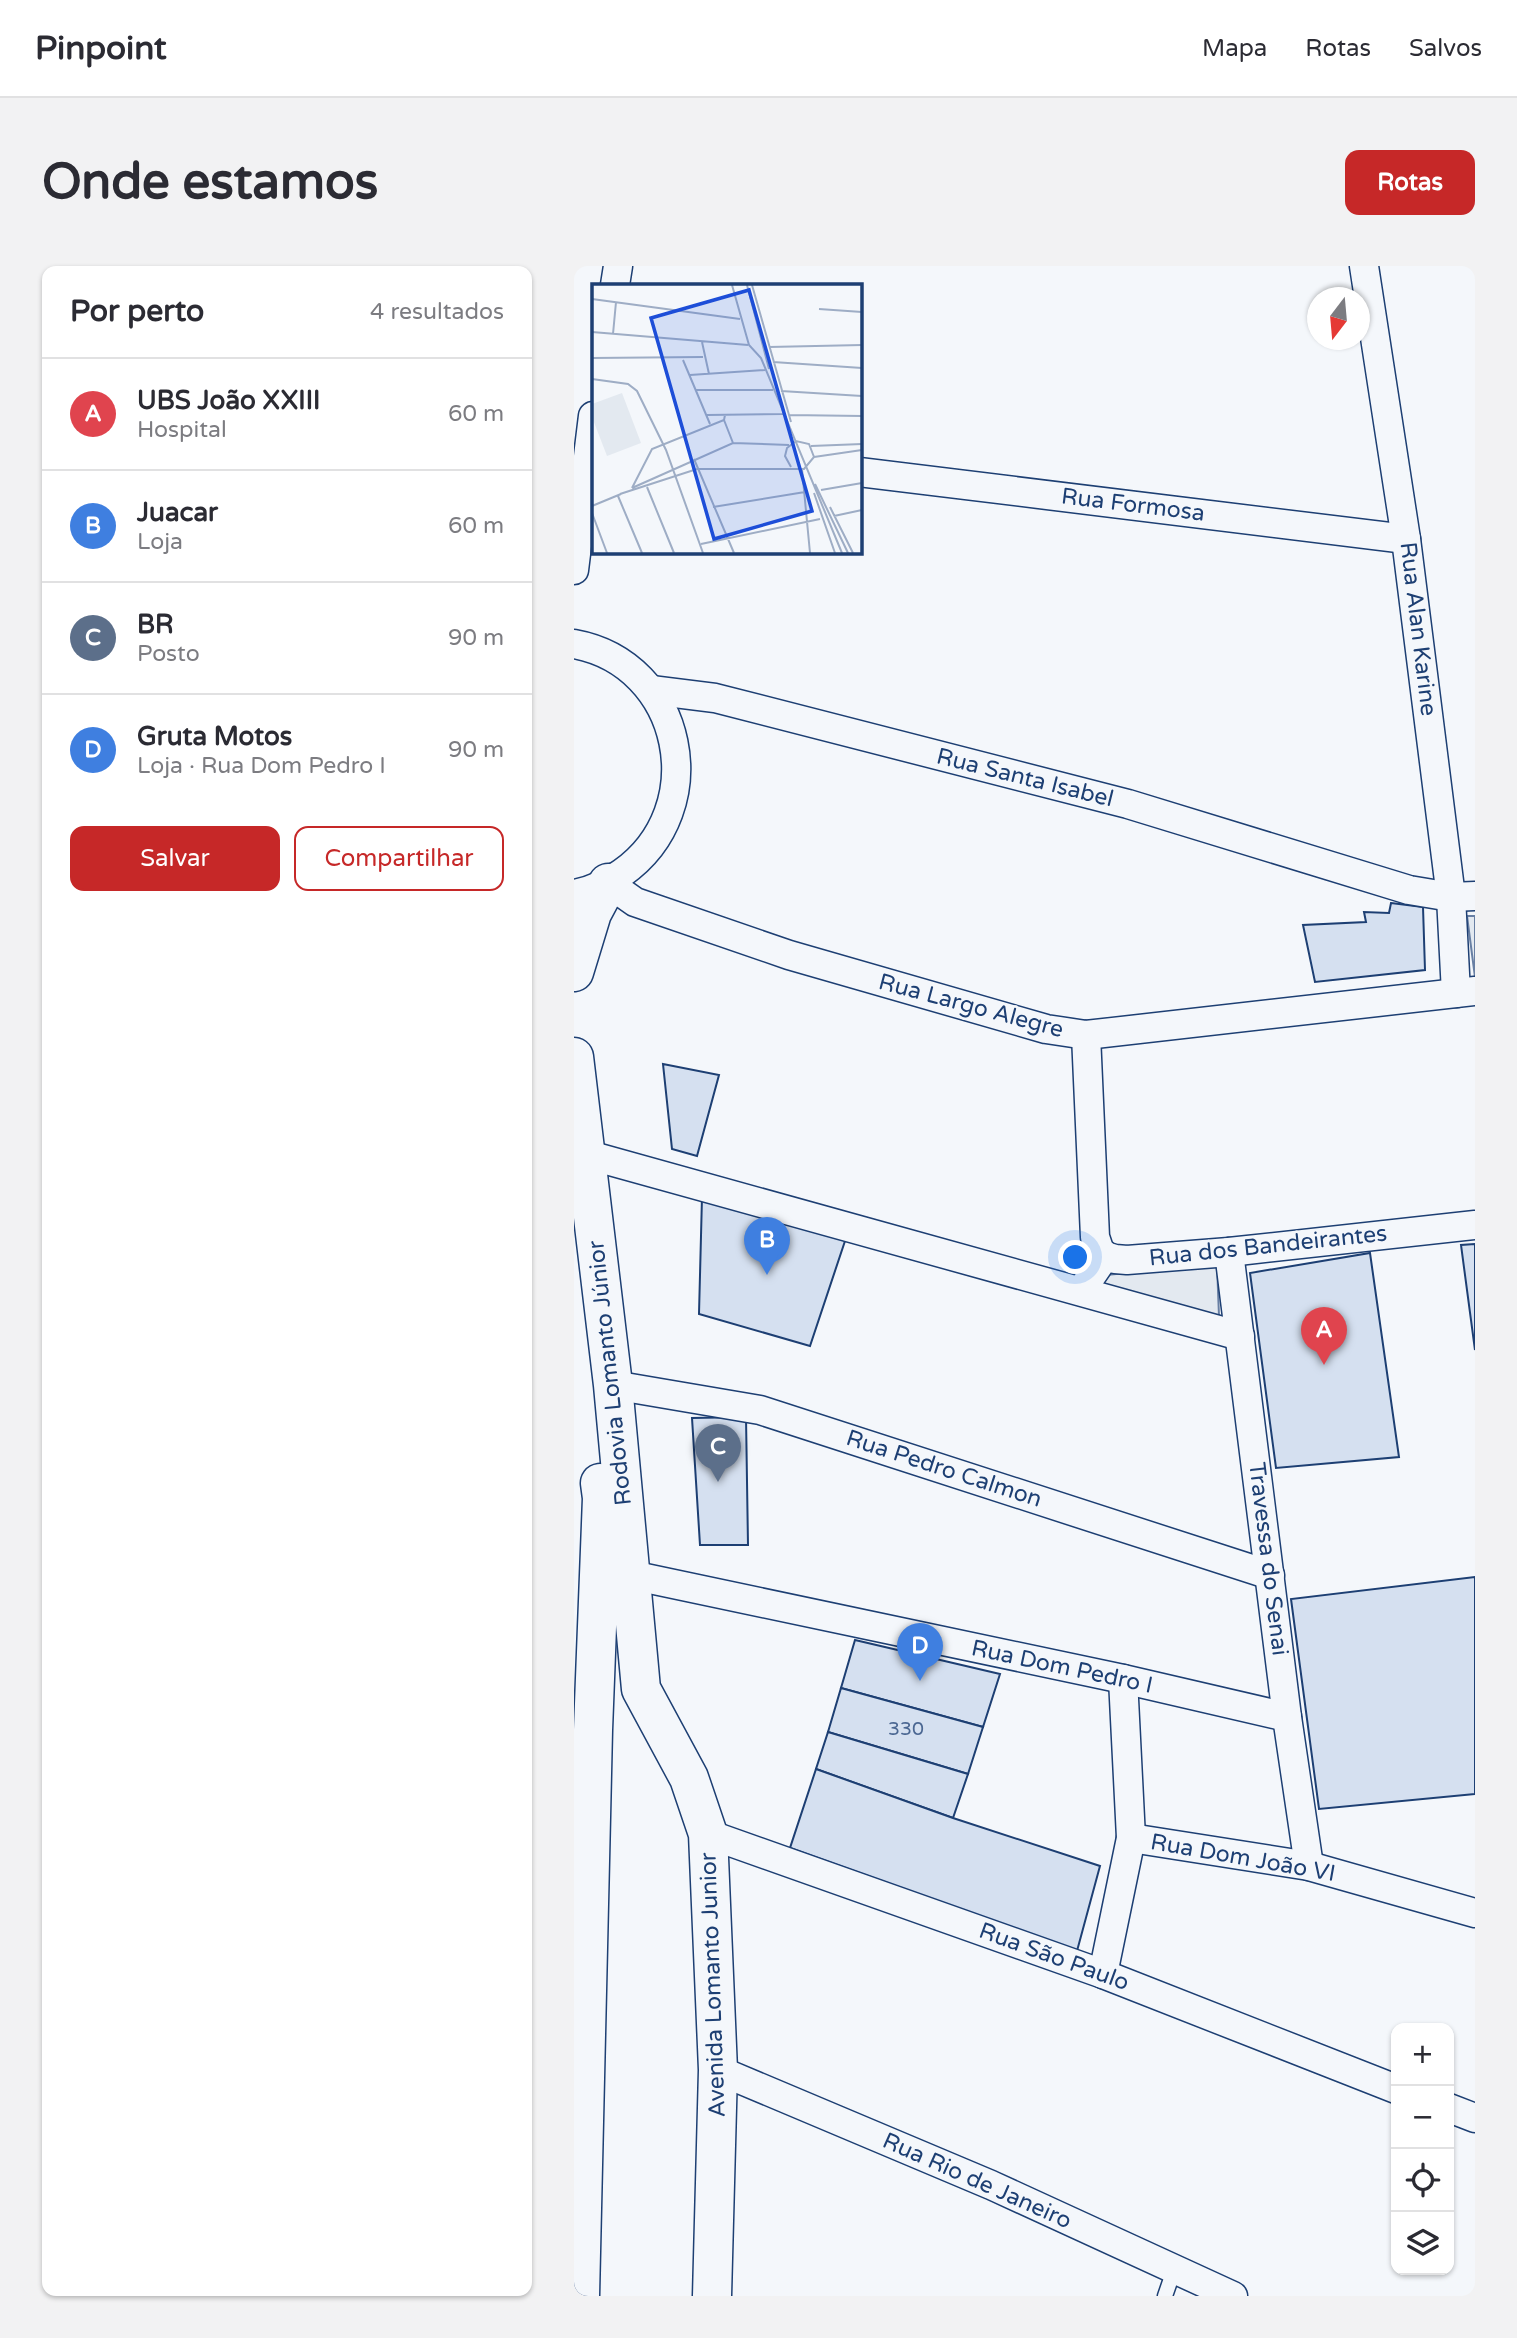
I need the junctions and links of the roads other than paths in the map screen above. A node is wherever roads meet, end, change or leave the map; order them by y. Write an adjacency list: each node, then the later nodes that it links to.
1 (618, 266): 3 (street)
2 (1364, 266): 6 (street, Rua Alan Karine)
3 (615, 284)
4 (592, 431): 7 (street)
5 (861, 472): 6 (street, Rua Formosa)
6 (1406, 539): 11 (street, Rua Alan Karine)
7 (574, 569)
8 (574, 644): 9 (street)
9 (651, 691): 10 (street); 11 (street, Rua Santa Isabel)
10 (591, 888): 12 (highway); 14 (street, Rua Largo Alegre)
11 (1463, 897): 13 (street, Rua Alan Karine)
12 (574, 972)
13 (1466, 992): 14 (street, Rua Largo Alegre)
14 (1086, 1035): 20 (street)
15 (574, 1057): 16 (highway, Rodovia Lomanto Júnior)
16 (585, 1154): 21 (street); 23 (highway, Rodovia Lomanto Júnior)
17 (574, 1194): 39 (highway, Rodovia Lomanto Júnior)
18 (1475, 1225): 19 (street, Rua dos Bandeirantes)
19 (1228, 1252): 20 (street, Rua dos Bandeirantes); 22 (street, Travessa do Senai)
20 (1105, 1255): 21 (street)
21 (1081, 1291): 22 (street)
22 (1240, 1336): 24 (street, Travessa do Senai)
23 (613, 1385): 24 (street, Rua Pedro Calmon); 25 (highway, Rodovia Lomanto Júnior)
24 (1270, 1574): 28 (street, Travessa do Senai)
25 (631, 1575): 26 (street, Rua Dom Pedro I); 27 (highway, Rodovia Lomanto Júnior)
26 (1124, 1679): 28 (street, Rua Dom Pedro I); 30 (street)
27 (641, 1689): 29 (highway, Avenida Lomanto Junior)
28 (1287, 1717): 31 (street, Travessa do Senai)
29 (708, 1834): 33 (street, Rua São Paulo); 34 (highway, Avenida Lomanto Junior)
30 (1131, 1838): 31 (street, Rua Dom João VI); 33 (street)
31 (1309, 1866): 32 (street, Rua Dom João VI)
32 (1475, 1913)
33 (1103, 1974): 35 (street, Rua São Paulo)
34 (718, 2070): 38 (street, Rua Rio de Janeiro); 40 (highway, Avenida Lomanto Junior)
35 (1391, 2087)
36 (1454, 2110): 37 (street)
37 (1475, 2118)
38 (1174, 2270): 41 (lane); 42 (street, Rua Rio de Janeiro)
39 (580, 2296)
40 (712, 2296)
41 (1165, 2296)
42 (1233, 2296)

